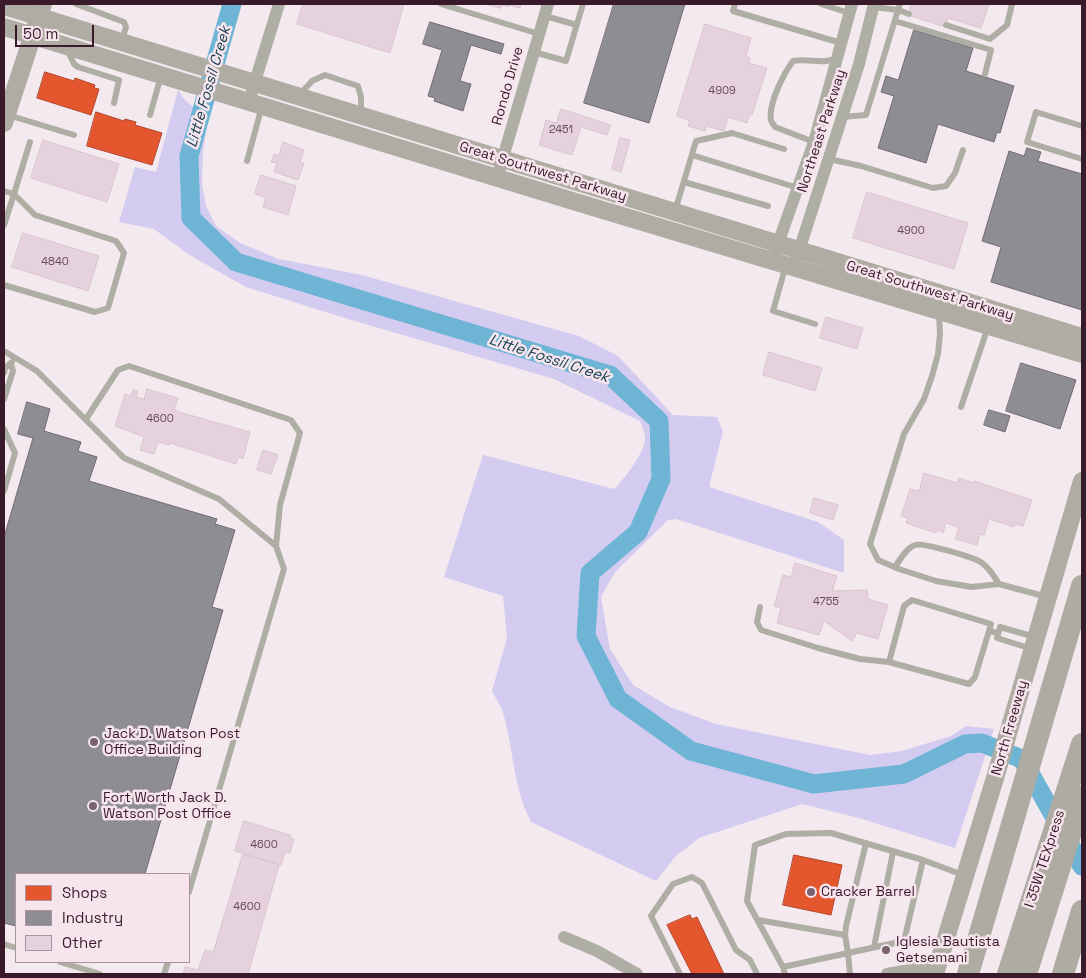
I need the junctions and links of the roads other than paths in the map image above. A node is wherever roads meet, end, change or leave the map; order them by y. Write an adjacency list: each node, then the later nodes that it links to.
1 (76, 4): 21 (lane)
2 (279, 4): 29 (street)
3 (441, 4): 19 (lane)
4 (583, 4): 16 (lane)
5 (736, 4): 22 (lane)
6 (821, 4): 11 (lane)
7 (1012, 4): 17 (lane)
8 (9, 6): 12 (street, Great Southwest Parkway); 18 (street)
9 (874, 6): 10 (lane); 25 (street, Northeast Parkway)
10 (899, 7): 14 (lane); 15 (lane)
11 (851, 8): 22 (street, Northeast Parkway)
12 (41, 10): 20 (street); 21 (street, Great Southwest Parkway)
13 (547, 10): 16 (lane); 19 (street, Rondo Drive)
14 (909, 14)
15 (895, 21): 27 (lane); 35 (lane)
16 (577, 25): 23 (lane)
17 (946, 25)
18 (4, 30): 20 (street, Great Southwest Parkway)
19 (539, 34): 23 (street, Rondo Drive)
20 (32, 36): 26 (street, Great Southwest Parkway); 36 (street)
21 (122, 42): 29 (street, Great Southwest Parkway)
22 (840, 44): 24 (street, Northeast Parkway)
23 (534, 52): 45 (street, Rondo Drive)
24 (837, 58): 25 (street); 40 (street, Northeast Parkway); 40 (lane)
25 (859, 64): 35 (street, Northeast Parkway)
26 (122, 72): 28 (street, Great Southwest Parkway); 32 (lane)
27 (985, 74)
28 (161, 75): 31 (street, Great Southwest Parkway); 33 (lane)
29 (250, 81): 30 (street, Great Southwest Parkway); 31 (street)
30 (298, 96): 34 (street, Great Southwest Parkway); 34 (lane)
31 (250, 102): 47 (lane); 48 (street, Great Southwest Parkway)
32 (114, 103)
33 (150, 115)
34 (362, 116): 45 (street, Great Southwest Parkway)
35 (842, 117): 44 (street, Northeast Parkway)
36 (5, 119): 38 (lane)
37 (1082, 126): 46 (lane)
38 (74, 135)
39 (30, 142): 52 (lane)
40 (814, 142): 50 (street, Northeast Parkway)
41 (784, 149): 43 (lane)
42 (963, 150): 44 (lane)
43 (692, 155): 49 (lane); 50 (lane)
44 (829, 158): 56 (street, Northeast Parkway)
45 (503, 159): 48 (street, Rondo Drive); 54 (street, Great Southwest Parkway)
46 (1082, 159)
47 (247, 161)
48 (497, 178): 56 (street, Great Southwest Parkway)
49 (684, 182): 53 (lane); 54 (lane)
50 (798, 188): 56 (street, Northeast Parkway)
51 (4, 191): 52 (lane)
52 (14, 194): 55 (lane); 57 (lane)
53 (768, 206)
54 (674, 212): 56 (street, Great Southwest Parkway)
55 (4, 225)
56 (786, 257): 58 (street, Great Southwest Parkway); 59 (lane); 61 (street, Great Southwest Parkway)
57 (4, 285)
58 (939, 310): 60 (street, Great Southwest Parkway); 74 (lane)
59 (815, 324)
60 (988, 326): 63 (street, Great Southwest Parkway); 68 (lane)
61 (1082, 337)
62 (4, 351): 64 (lane)
63 (1082, 354)
64 (14, 356): 65 (lane); 69 (lane)
65 (11, 364): 66 (lane); 67 (lane)
66 (4, 373)
67 (4, 399)
68 (961, 407)
69 (86, 419): 73 (lane); 73 (lane)
70 (4, 429): 72 (lane)
71 (1082, 481): 77 (street, North Freeway)
72 (4, 491)
73 (276, 546): 91 (lane)
74 (895, 567): 75 (lane); 75 (lane)
75 (999, 584): 77 (lane)
76 (1082, 586): 84 (highway, North Freeway)
77 (1048, 598): 82 (street, North Freeway)
78 (760, 607): 83 (lane)
79 (1082, 624): 84 (highway)
80 (989, 631): 81 (lane); 83 (lane); 83 (lane)
81 (998, 633): 82 (lane); 82 (lane)
82 (1034, 643): 90 (street, North Freeway)
83 (889, 662)
84 (1042, 720): 107 (highway, North Freeway)
85 (1082, 744): 108 (highway, I 35W TEXpress)
86 (1082, 797): 109 (highway, I 35W TEXpress)
87 (866, 843): 88 (lane); 92 (lane); 94 (lane)
88 (894, 852): 89 (lane); 96 (lane)
89 (923, 860): 90 (lane); 96 (lane)
90 (964, 876): 99 (street, North Freeway)
91 (190, 889)
92 (758, 920): 94 (lane); 100 (lane)
93 (1080, 920): 110 (highway)
94 (844, 935): 97 (lane)
95 (564, 937): 102 (street)
96 (874, 947): 97 (lane)
97 (848, 953): 100 (lane); 105 (lane)
98 (63, 963): 101 (lane)
99 (936, 970): 106 (street)
100 (784, 971)
101 (100, 974)
102 (637, 974)
103 (680, 974): 104 (lane)
104 (756, 974)
105 (850, 974)
106 (887, 974)
107 (968, 974)
108 (1008, 974)
109 (1026, 974)
110 (1063, 974)

